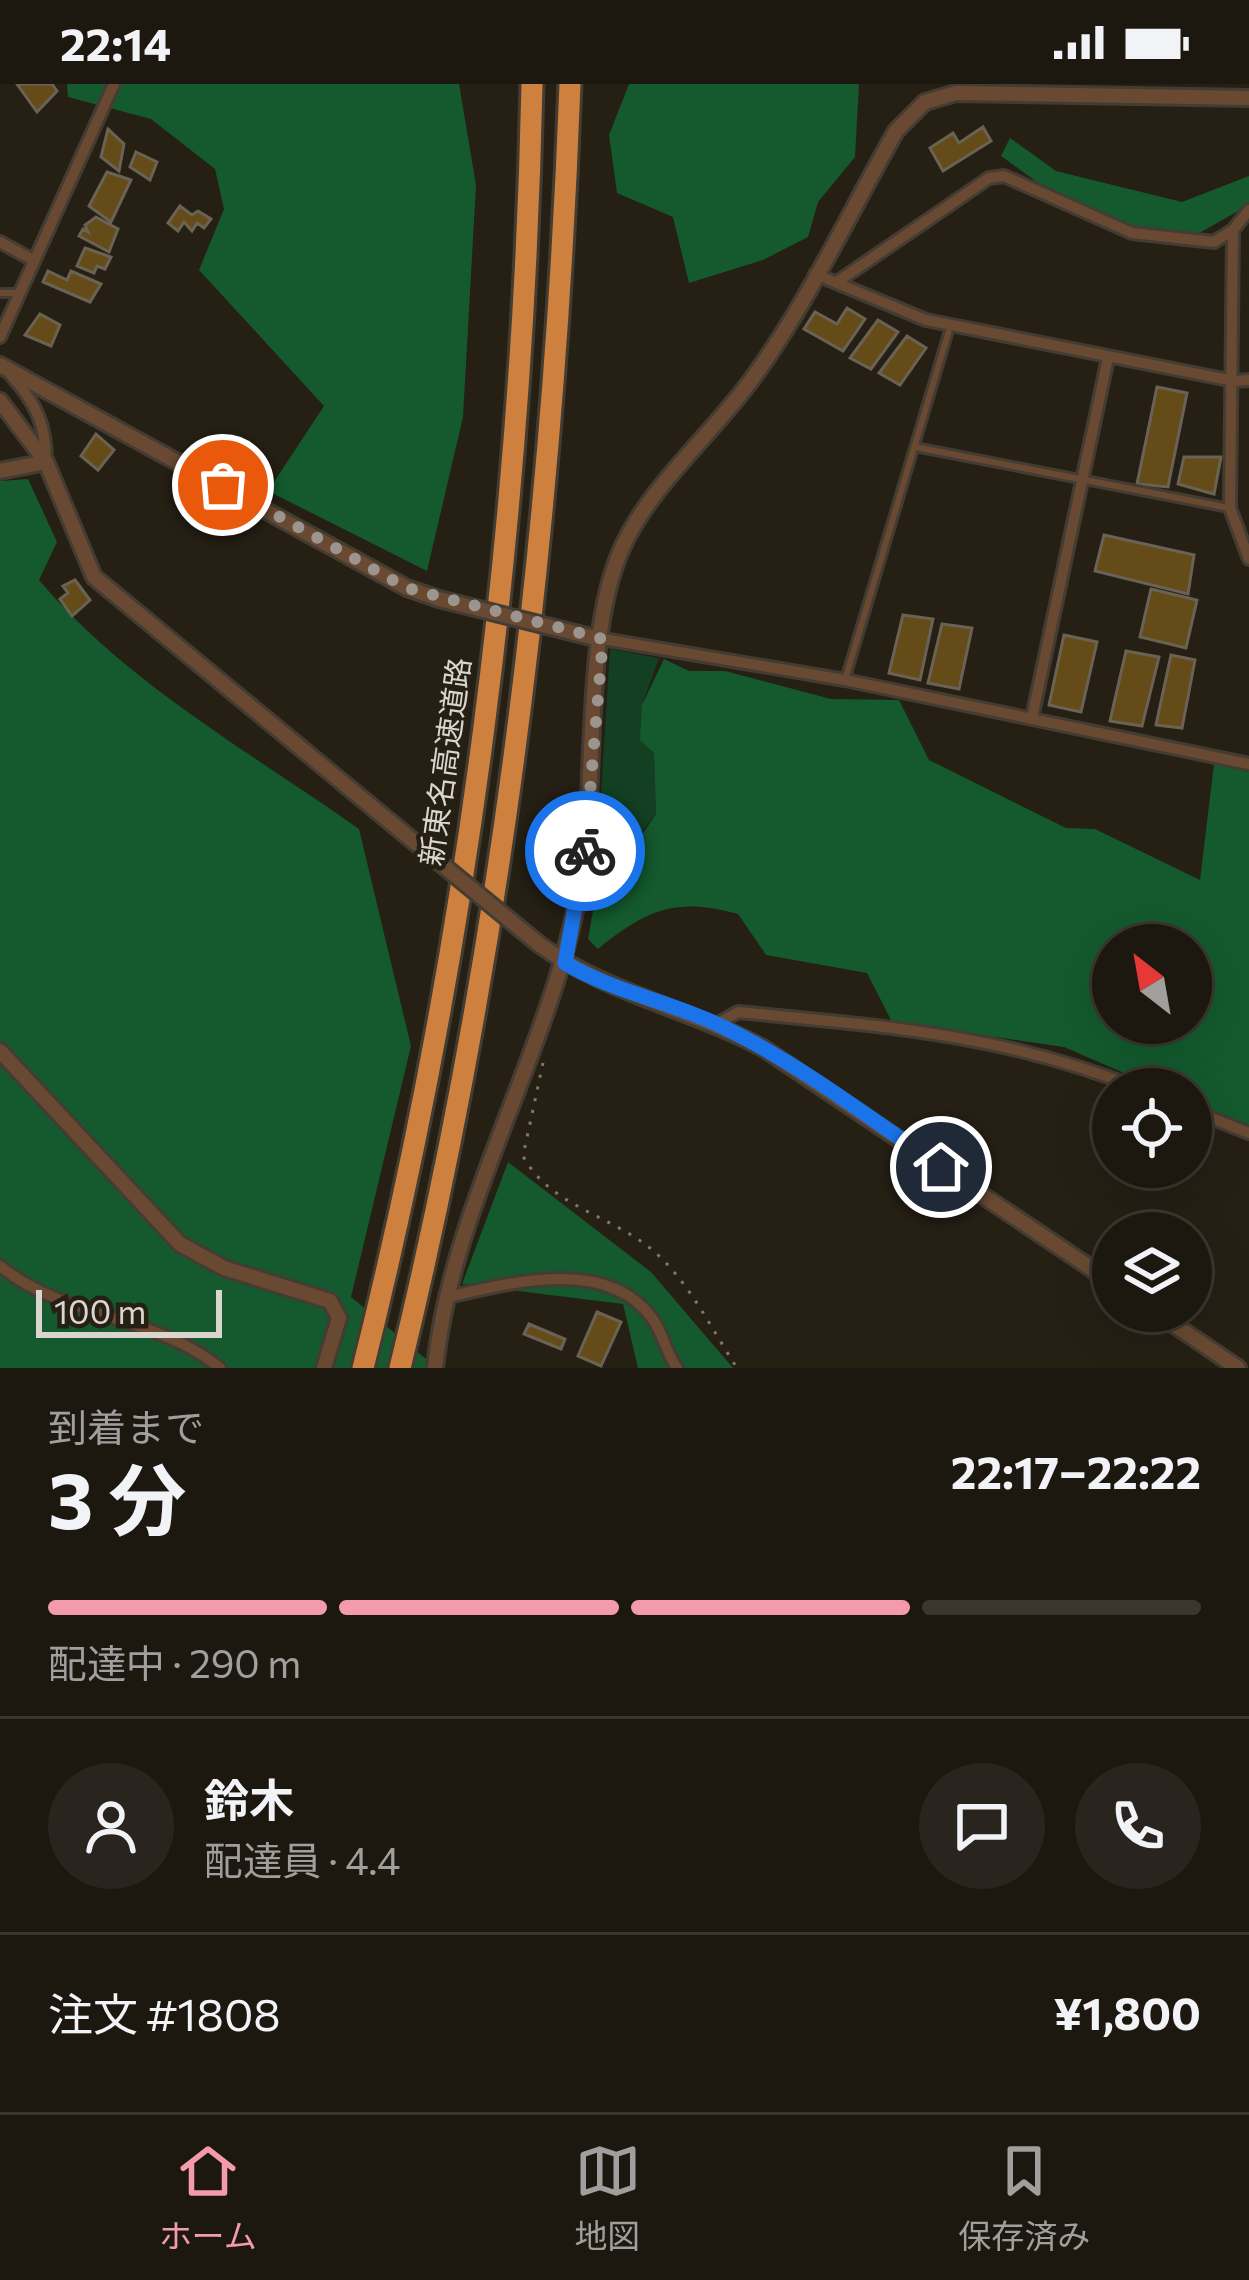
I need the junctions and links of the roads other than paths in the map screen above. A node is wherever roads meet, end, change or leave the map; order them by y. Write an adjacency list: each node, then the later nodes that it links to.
1 (114, 84): 9 (street)
2 (532, 84): 43 (highway, 新東名高速道路)
3 (569, 84): 44 (highway, 新東名高速道路)
4 (956, 88): 5 (street); 10 (street)
5 (1249, 98)
6 (1249, 210): 7 (street)
7 (1233, 230): 11 (street); 19 (street)
8 (0, 242): 9 (street)
9 (33, 260): 12 (street)
10 (814, 274): 11 (street); 27 (street)
11 (837, 282): 14 (street)
12 (19, 292): 13 (lane); 15 (street)
13 (0, 293)
14 (951, 325): 16 (street); 21 (lane)
15 (0, 337)
16 (1108, 358): 19 (street); 24 (street)
17 (0, 366): 22 (street); 27 (street, bridge)
18 (1249, 380): 19 (street)
19 (1234, 382): 25 (street)
20 (0, 401): 22 (street)
21 (915, 447): 24 (lane); 28 (lane)
22 (46, 462): 23 (street); 31 (street, bridge)
23 (0, 471)
24 (1082, 480): 25 (lane); 29 (street)
25 (1230, 508): 26 (street)
26 (1249, 559)
27 (597, 638): 28 (street); 31 (street)
28 (844, 680): 29 (street)
29 (1032, 718): 30 (street)
30 (1249, 764)
31 (565, 963): 32 (street); 39 (street)
32 (717, 1024): 34 (street); 38 (street)
33 (0, 1051): 42 (street)
34 (1092, 1072)
35 (1212, 1118): 36 (street)
36 (1249, 1133)
37 (0, 1266): 41 (street)
38 (1092, 1269)
39 (448, 1298): 45 (street); 46 (street)
40 (1185, 1332): 47 (street)
41 (220, 1368)
42 (324, 1368)
43 (363, 1368)
44 (400, 1368)
45 (435, 1368)
46 (677, 1368)
47 (1238, 1368)

